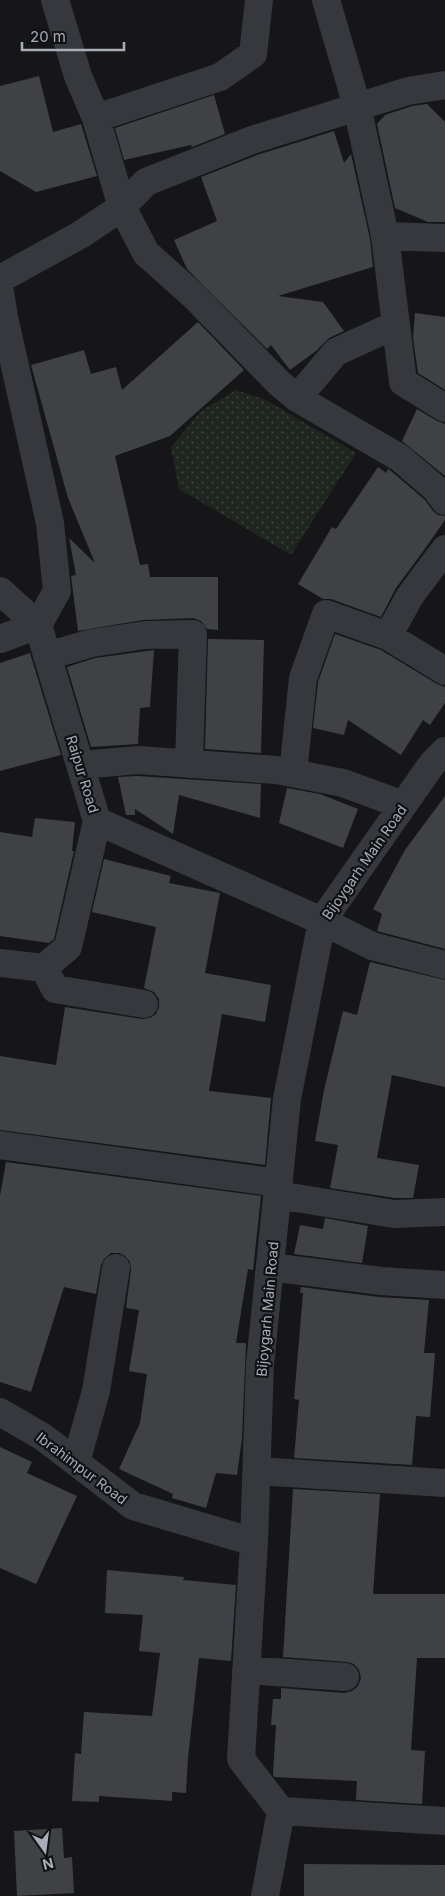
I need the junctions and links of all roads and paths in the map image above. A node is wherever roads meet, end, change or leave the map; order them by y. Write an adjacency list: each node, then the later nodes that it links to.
1 (56, 0): 6 (street)
2 (259, 0): 6 (street)
3 (326, 0): 5 (street)
4 (445, 85): 5 (street)
5 (357, 106): 7 (street); 8 (street)
6 (96, 118): 7 (street)
7 (122, 207): 10 (street); 13 (street)
8 (385, 236): 9 (street); 12 (street)
9 (445, 238)
10 (0, 279)
11 (0, 292): 18 (street)
12 (395, 325): 13 (street); 14 (street)
13 (297, 398): 15 (street)
14 (445, 408)
15 (445, 501)
16 (445, 549): 19 (street)
17 (0, 591): 18 (street)
18 (38, 625): 20 (street); 21 (street, Raipur Road)
19 (388, 636): 22 (street); 26 (street)
20 (0, 639)
21 (47, 656): 24 (street); 25 (street, Raipur Road)
22 (445, 671)
23 (445, 751): 27 (street, Bijoygarh Main Road)
24 (189, 764): 25 (street); 26 (street)
25 (80, 766): 28 (street, Raipur Road)
26 (293, 773): 27 (street)
27 (403, 805): 29 (street, Bijoygarh Main Road)
28 (97, 821): 29 (street, Raipur Road); 32 (street)
29 (322, 921): 31 (street, Raipur Road); 35 (street, Bijoygarh Main Road)
30 (0, 963): 32 (street)
31 (445, 965)
32 (44, 968): 33 (street)
33 (144, 1004)
34 (0, 1145): 35 (street)
35 (278, 1189): 36 (street); 37 (street, Bijoygarh Main Road)
36 (445, 1212)
37 (270, 1267): 39 (street); 42 (street, Bijoygarh Main Road)
38 (116, 1268): 41 (street)
39 (445, 1285)
40 (0, 1412): 41 (street, Ibrahimpur Road)
41 (76, 1462): 44 (street, Ibrahimpur Road)
42 (257, 1471): 43 (street); 44 (street, Bijoygarh Main Road)
43 (445, 1483)
44 (254, 1542): 45 (street, Bijoygarh Main Road)
45 (246, 1670): 46 (street); 47 (street, Bijoygarh Main Road)
46 (345, 1677)
47 (281, 1811): 48 (street); 49 (street)
48 (445, 1821)
49 (266, 1896)

